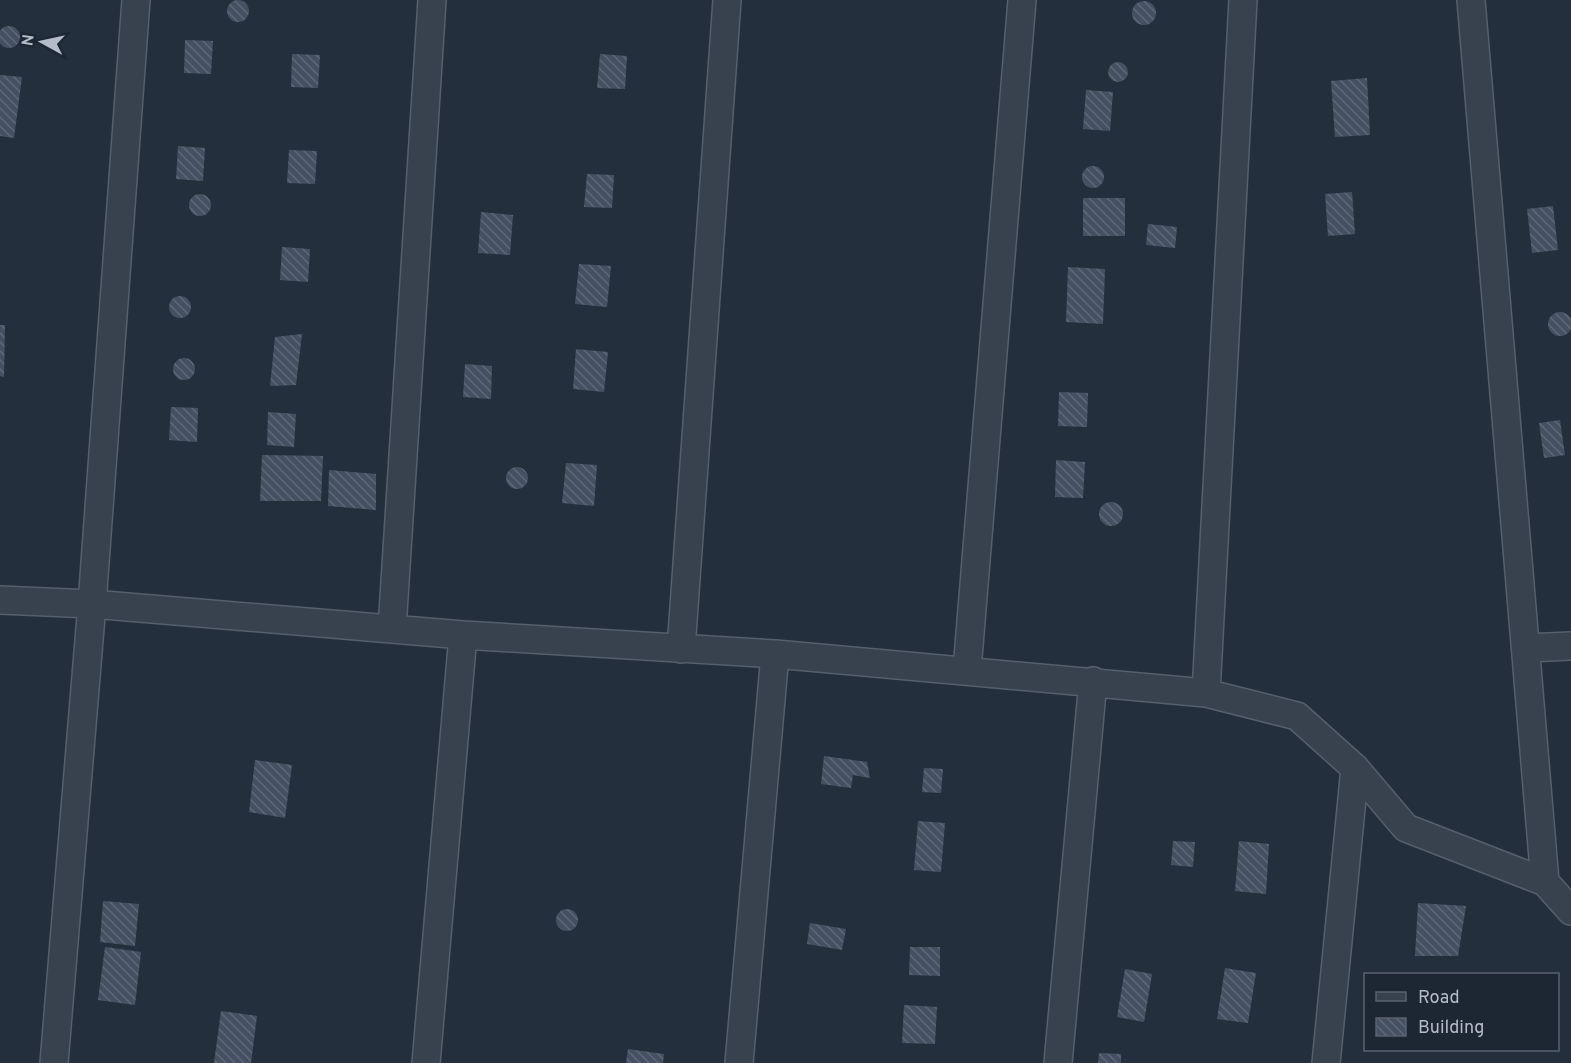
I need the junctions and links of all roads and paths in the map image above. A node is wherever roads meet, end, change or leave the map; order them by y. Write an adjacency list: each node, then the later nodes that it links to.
1 (136, 0): 8 (street)
2 (432, 0): 9 (street)
3 (727, 0): 13 (street)
4 (1022, 0): 15 (street)
5 (1243, 0): 17 (street)
6 (1471, 0): 12 (street)
7 (0, 600): 8 (street)
8 (92, 604): 9 (street); 21 (street)
9 (392, 629): 10 (street)
10 (463, 635): 13 (street); 22 (street)
11 (1571, 646): 12 (street)
12 (1526, 648): 19 (street)
13 (681, 649): 14 (street)
14 (774, 654): 15 (street); 23 (street)
15 (967, 670): 16 (street)
16 (1093, 681): 17 (street); 24 (street)
17 (1206, 693): 18 (street)
18 (1355, 768): 19 (street); 25 (street)
19 (1545, 882): 20 (street)
20 (1571, 911)
21 (54, 1063)
22 (426, 1063)
23 (739, 1063)
24 (1058, 1063)
25 (1326, 1063)

